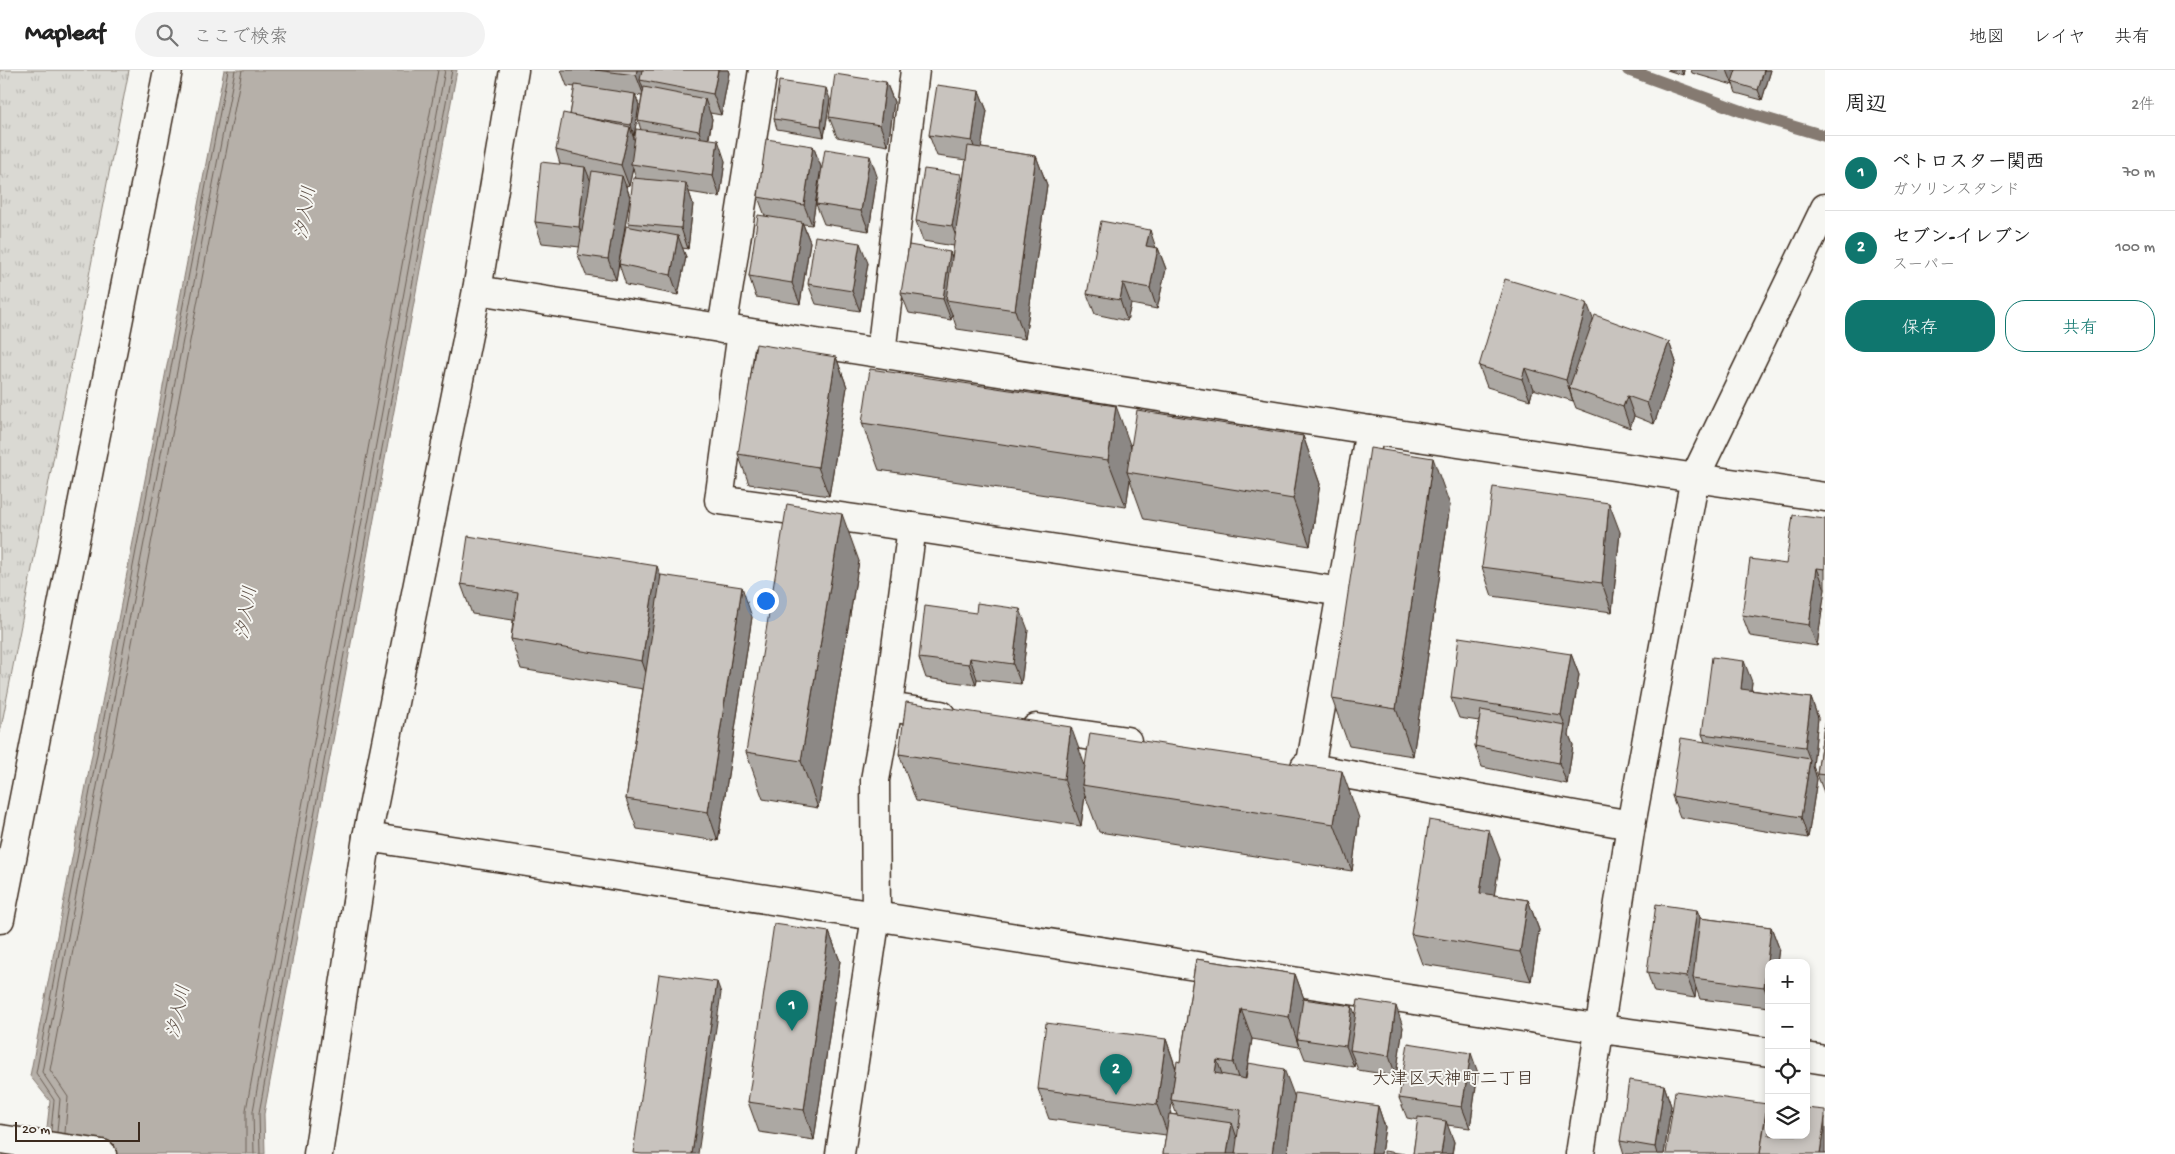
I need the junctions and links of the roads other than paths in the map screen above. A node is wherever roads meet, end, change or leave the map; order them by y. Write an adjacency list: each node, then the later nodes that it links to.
1 (168, 70): 23 (main road)
2 (514, 70): 6 (main road)
3 (762, 70): 7 (main road)
4 (915, 70): 8 (main road)
5 (1825, 208): 10 (main road)
6 (477, 290): 7 (main road); 21 (main road)
7 (732, 330): 8 (main road); 12 (main road)
8 (881, 353): 9 (main road)
9 (1370, 430): 10 (main road); 13 (main road)
10 (1695, 477): 11 (main road); 20 (main road)
11 (1825, 497)
12 (912, 527): 13 (main road); 14 (main road)
13 (1342, 592): 19 (main road)
14 (888, 707): 15 (main road); 22 (main road)
15 (967, 718)
16 (1016, 726): 17 (main road)
17 (1153, 745)
18 (1280, 763): 19 (main road)
19 (1310, 768): 20 (main road)
20 (1631, 825): 24 (main road)
21 (368, 837): 22 (main road); 30 (main road)
22 (876, 916): 24 (main road); 31 (main road)
23 (0, 919)
24 (1601, 1029): 25 (main road); 32 (main road)
25 (1765, 1051)
26 (1810, 1058): 27 (main road)
27 (1825, 1060)
28 (0, 1138): 29 (main road)
29 (102, 1154)
30 (318, 1154)
31 (840, 1154)
32 (1580, 1154)

